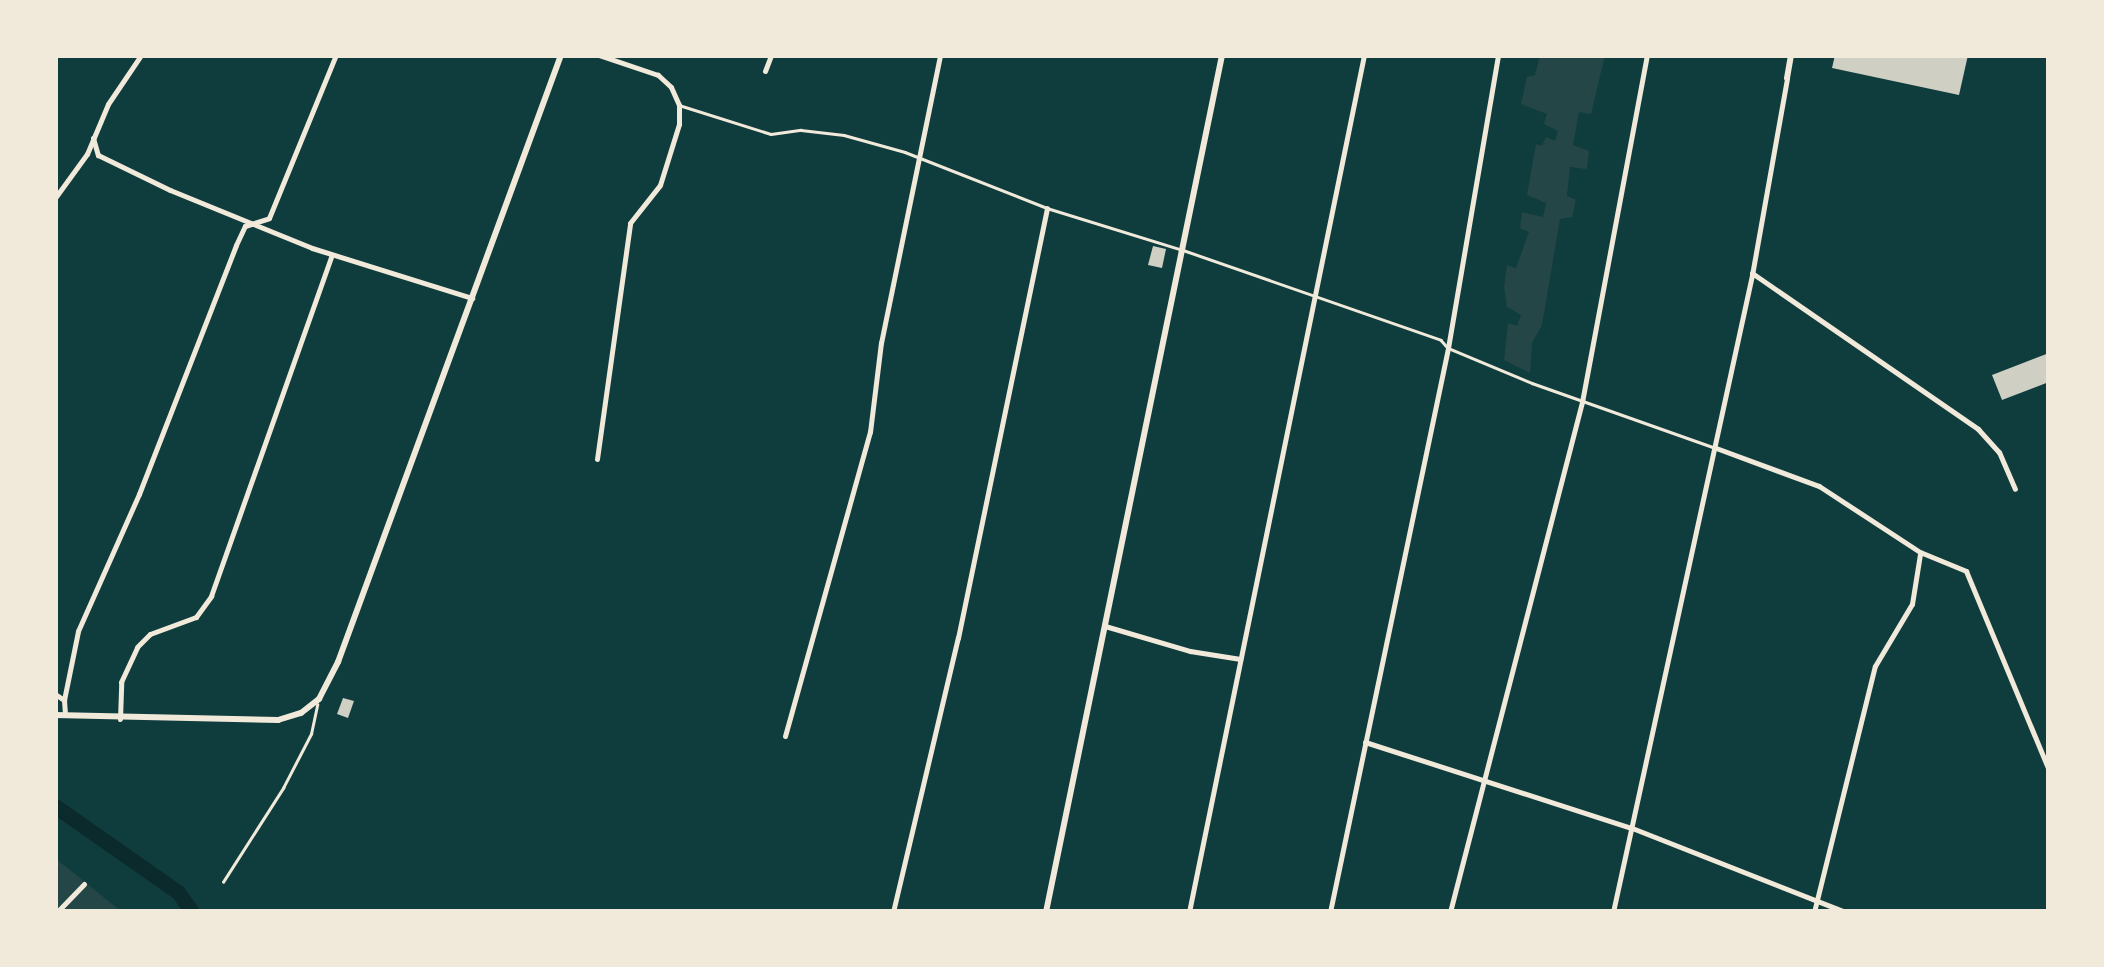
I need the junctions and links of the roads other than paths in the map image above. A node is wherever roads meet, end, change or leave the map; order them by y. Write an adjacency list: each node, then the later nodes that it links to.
1 (141, 55): 15 (street)
2 (336, 55): 21 (street)
3 (561, 55): 26 (street)
4 (599, 55): 14 (street)
5 (771, 55): 12 (street)
6 (940, 55): 18 (street)
7 (1222, 55): 22 (street)
8 (1364, 55): 25 (street)
9 (1498, 55): 27 (street)
10 (1647, 55): 28 (street)
11 (1791, 55): 13 (street)
12 (765, 71)
13 (1786, 78): 24 (street)
14 (680, 105): 18 (lane); 30 (street)
15 (93, 138): 16 (street); 17 (street)
16 (86, 154): 17 (street); 19 (street)
17 (98, 155): 21 (street)
18 (920, 161): 20 (lane); 41 (street)
19 (55, 198)
20 (1047, 208): 22 (lane); 50 (street)
21 (256, 225): 23 (street); 37 (street)
22 (1183, 250): 25 (lane); 33 (street)
23 (332, 255): 26 (street); 40 (street)
24 (1752, 274): 29 (street); 31 (street)
25 (1316, 295): 27 (lane); 34 (street)
26 (472, 298): 36 (street)
27 (1448, 348): 28 (lane); 42 (street)
28 (1582, 402): 29 (lane); 44 (street)
29 (1715, 448): 32 (street); 45 (street)
30 (597, 460)
31 (2015, 489)
32 (1920, 552): 43 (street); 48 (street)
33 (1104, 626): 34 (street); 51 (street)
34 (1240, 658): 52 (street)
35 (55, 698): 37 (street)
36 (319, 699): 40 (street); 46 (lane)
37 (64, 700): 39 (street)
38 (55, 715): 39 (street)
39 (65, 715): 40 (street)
40 (120, 719)
41 (784, 736)
42 (1365, 742): 44 (street); 53 (street)
43 (2049, 770)
44 (1484, 778): 45 (street); 54 (street)
45 (1632, 828): 48 (street); 55 (street)
46 (223, 882)
47 (84, 884): 49 (street)
48 (1816, 900): 56 (street); 57 (street)
49 (57, 912)
50 (893, 912)
51 (1046, 912)
52 (1189, 912)
53 (1330, 912)
54 (1450, 912)
55 (1612, 912)
56 (1814, 912)
57 (1845, 912)

